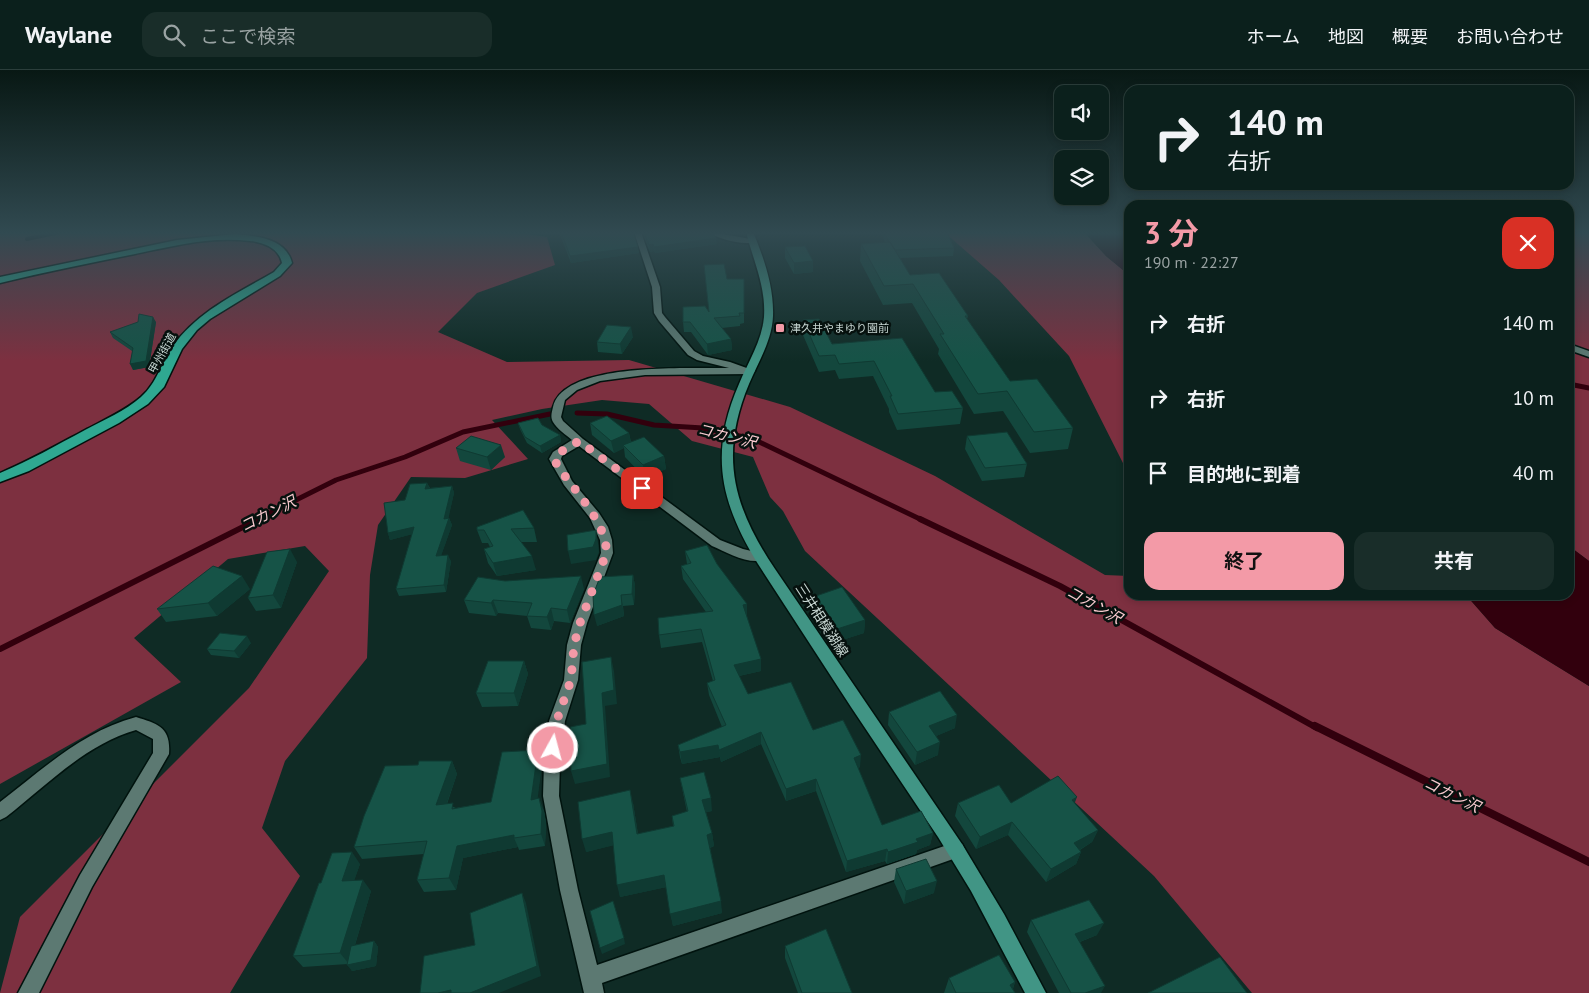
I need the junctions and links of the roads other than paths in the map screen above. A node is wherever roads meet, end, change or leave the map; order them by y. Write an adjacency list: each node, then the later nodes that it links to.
1 (21, 275): 5 (highway, 甲州街道)
2 (275, 275): 10 (highway, 甲州街道)
3 (652, 275): 8 (street)
4 (763, 275): 8 (main road, 三井相模湖線)
5 (0, 280)
6 (1574, 350): 7 (street)
7 (1589, 354)
8 (745, 371): 9 (street); 11 (main road, 三井相模湖線)
9 (579, 441): 11 (street); 14 (street)
10 (0, 478)
11 (759, 557): 13 (main road, 三井相模湖線)
12 (0, 812): 15 (street)
13 (956, 850): 14 (street); 16 (main road, 三井相模湖線)
14 (591, 986)
15 (28, 993)
16 (1036, 993)

